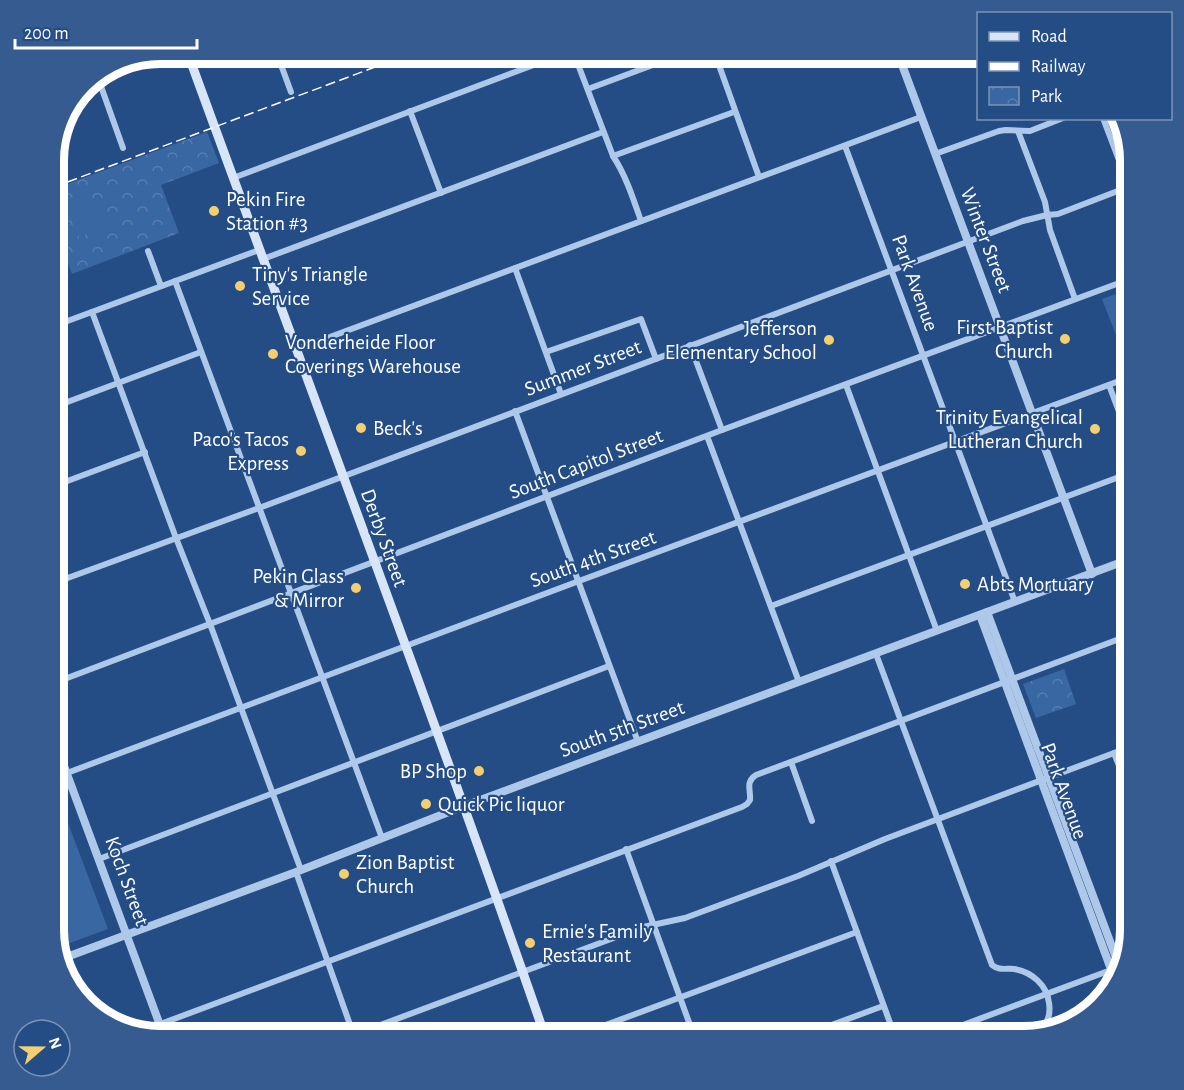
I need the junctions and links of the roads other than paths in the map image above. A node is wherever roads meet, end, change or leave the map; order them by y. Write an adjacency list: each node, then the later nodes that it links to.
1 (192, 64): 24 (main road, Derby Street)
2 (281, 64): 10 (street)
3 (536, 64): 11 (street)
4 (578, 64): 9 (street)
5 (655, 64): 9 (street)
6 (718, 64): 12 (street)
7 (901, 64): 13 (street, Winter Street)
8 (101, 85): 19 (street)
9 (588, 89): 17 (street)
10 (291, 92)
11 (410, 111): 24 (street); 26 (street)
12 (735, 112): 21 (street); 23 (street)
13 (921, 117): 18 (street); 20 (street, Winter Street)
14 (1058, 120): 16 (street)
15 (1103, 120): 22 (street)
16 (1018, 130): 20 (street); 27 (street)
17 (603, 132): 21 (street); 26 (street)
18 (845, 146): 23 (street); 33 (street, Park Avenue)
19 (123, 148)
20 (934, 154): 29 (street, Winter Street)
21 (613, 156): 28 (street)
22 (1119, 161)
23 (759, 177): 28 (street)
24 (233, 178): 31 (main road, Derby Street)
25 (1119, 191): 27 (street, Summer Street)
26 (441, 193): 31 (street)
27 (1047, 215): 29 (street, Summer Street); 37 (street)
28 (641, 221): 32 (street)
29 (968, 242): 33 (street, Summer Street); 40 (street, Winter Street)
30 (148, 251): 36 (street)
31 (261, 254): 34 (street); 42 (main road, Derby Street)
32 (515, 268): 42 (street); 44 (street)
33 (891, 271): 41 (street, Summer Street); 45 (street, Park Avenue)
34 (175, 281): 36 (street); 43 (street)
35 (1119, 283): 37 (street, South Capitol Street)
36 (161, 286): 38 (street)
37 (1075, 299): 40 (street, South Capitol Street)
38 (92, 312): 39 (street); 48 (street)
39 (65, 322)
40 (1000, 327): 45 (street, South Capitol Street); 54 (street, Winter Street)
41 (690, 345): 46 (street, Summer Street); 56 (street)
42 (295, 350): 61 (main road, Derby Street)
43 (201, 352): 48 (street); 66 (street)
44 (546, 352): 46 (street); 51 (street)
45 (922, 356): 49 (street, South Capitol Street); 58 (street, Park Avenue)
46 (656, 359): 51 (street, Summer Street)
47 (1119, 381): 50 (street, South 4th Street)
48 (119, 383): 52 (street); 59 (street)
49 (846, 385): 56 (street, South Capitol Street); 60 (street)
50 (1109, 385): 54 (street, South 4th Street); 55 (street)
51 (561, 394): 53 (street, Summer Street)
52 (65, 403)
53 (515, 411): 61 (street, Summer Street); 64 (street)
54 (1033, 413): 58 (street, South 4th Street); 65 (street, Winter Street)
55 (1119, 413)
56 (722, 430): 57 (street, South Capitol Street)
57 (707, 436): 64 (street, South Capitol Street); 67 (street)
58 (955, 441): 60 (street, South 4th Street); 68 (street, Park Avenue)
59 (145, 452): 63 (street); 69 (street)
60 (878, 470): 67 (street, South 4th Street); 70 (street)
61 (342, 476): 66 (street, Summer Street); 71 (main road, Derby Street)
62 (1119, 477): 65 (street)
63 (65, 482)
64 (547, 496): 71 (street, South Capitol Street); 75 (street)
65 (1064, 498): 68 (street); 73 (street, Winter Street)
66 (259, 508): 69 (street, Summer Street); 76 (street)
67 (740, 522): 75 (street, South 4th Street); 78 (street)
68 (987, 526): 70 (street); 77 (street, Park Avenue)
69 (176, 538): 74 (street, Summer Street); 80 (street)
70 (909, 555): 78 (street); 81 (street)
71 (374, 562): 76 (street, South Capitol Street); 83 (main road, Derby Street)
72 (1120, 563): 73 (street, South 5th Street)
73 (1092, 573): 77 (street, South 5th Street)
74 (65, 579)
75 (579, 581): 83 (street, South 4th Street); 85 (street)
76 (292, 593): 80 (street, South Capitol Street); 86 (street)
77 (1014, 602): 79 (street, South 5th Street)
78 (771, 606): 89 (street)
79 (984, 614): 81 (street, South 5th Street); 88 (street, Park Avenue)
80 (210, 624): 87 (street, South Capitol Street); 90 (street)
81 (937, 631): 84 (street, South 5th Street)
82 (1120, 639): 88 (street)
83 (405, 646): 86 (street, South 4th Street); 92 (main road, Derby Street)
84 (876, 654): 89 (street, South 5th Street); 91 (street)
85 (609, 666): 92 (street); 93 (street)
86 (323, 678): 90 (street, South 4th Street); 96 (street)
87 (65, 679)
88 (1009, 681): 91 (street); 101 (street, Park Avenue)
89 (799, 682): 93 (street, South 5th Street)
90 (241, 708): 100 (street, South 4th Street); 102 (street)
91 (901, 721): 97 (street); 104 (street)
92 (436, 731): 96 (street); 103 (main road, Derby Street)
93 (638, 742): 103 (street, South 5th Street)
94 (1120, 751): 95 (street)
95 (1114, 753): 99 (street); 101 (street)
96 (354, 762): 102 (street); 106 (street)
97 (791, 762): 105 (street); 107 (street)
98 (65, 766): 100 (street, Koch Street)
99 (1120, 768)
100 (68, 773): 108 (street, Koch Street)
101 (1045, 779): 104 (street); 116 (street, Park Avenue)
102 (273, 793): 108 (street); 110 (street)
103 (464, 807): 106 (street, South 5th Street); 111 (main road, Derby Street)
104 (937, 819): 109 (street); 120 (street)
105 (812, 821)
106 (382, 838): 110 (street, South 5th Street)
107 (626, 849): 111 (street); 112 (street)
108 (99, 859): 114 (street, Koch Street)
109 (831, 861): 112 (street); 113 (street)
110 (298, 871): 114 (street, South 5th Street); 117 (street)
111 (497, 898): 117 (street); 118 (main road, Derby Street)
112 (653, 924): 118 (street); 121 (street)
113 (857, 932): 121 (street); 122 (street)
114 (127, 934): 115 (street, South 5th Street); 124 (street, Koch Street)
115 (69, 956)
116 (1115, 957)
117 (327, 961): 124 (street); 125 (street)
118 (523, 972): 126 (street); 127 (main road, Derby Street)
119 (1109, 972): 120 (street)
120 (1047, 994): 123 (street); 132 (street)
121 (680, 997): 128 (street); 129 (street)
122 (883, 1006): 130 (street); 131 (street)
123 (1046, 1023)
124 (160, 1024)
125 (349, 1025)
126 (382, 1025)
127 (541, 1025)
128 (605, 1025)
129 (690, 1025)
130 (832, 1025)
131 (891, 1025)
132 (963, 1025)

